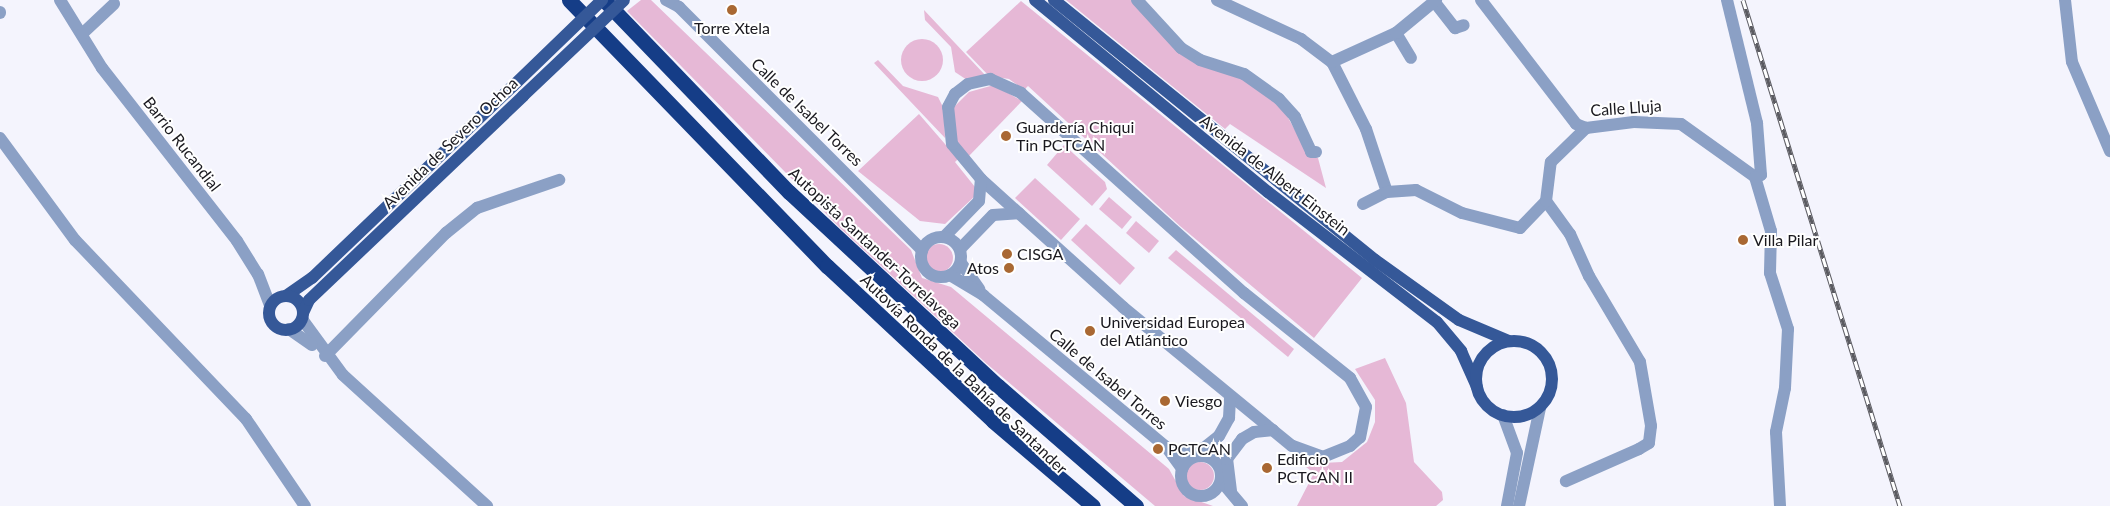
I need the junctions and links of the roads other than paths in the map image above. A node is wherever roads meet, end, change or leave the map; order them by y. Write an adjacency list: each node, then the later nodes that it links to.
1 (60, 0): 17 (street, Barrio Rucandial)
2 (569, 0): 35 (highway)
3 (603, 0): 39 (main road, Avenida de Severo Ochoa, bridge); 62 (highway, Autopista Santander-Torrelavega)
4 (624, 0): 41 (main road, Avenida de Severo Ochoa, bridge)
5 (666, 0): 32 (street, Calle de Isabel Torres)
6 (1035, 0): 45 (main road, Avenida de Albert Einstein)
7 (1054, 0): 43 (main road, Avenida de Albert Einstein)
8 (1137, 0): 23 (street)
9 (1217, 0): 19 (street)
10 (1481, 0): 20 (street, Calle Lluja)
11 (1727, 0): 24 (street)
12 (2066, 0): 22 (street)
13 (1435, 1): 15 (street); 16 (street)
14 (114, 4): 17 (street)
15 (1464, 25)
16 (1396, 33): 18 (street); 19 (street)
17 (82, 34): 36 (street, Barrio Rucandial)
18 (1411, 58)
19 (1332, 62): 27 (street)
20 (1586, 128): 24 (street, Calle Lluja); 28 (street)
21 (0, 138): 58 (street)
22 (2110, 151)
23 (1316, 152)
24 (1755, 177): 67 (street)
25 (981, 179): 30 (street); 31 (street); 49 (street)
26 (559, 180): 44 (street)
27 (1387, 192): 28 (street); 29 (street)
28 (1546, 201): 54 (street)
29 (1363, 204)
30 (1019, 213): 33 (street); 46 (street)
31 (944, 237): 32 (street); 33 (street)
32 (922, 250): 37 (street)
33 (960, 250): 34 (street)
34 (960, 263): 37 (street); 38 (street, Calle de Isabel Torres)
35 (827, 266): 60 (highway, Autovía Ronda de la Bahía de Santander); 61 (highway)
36 (258, 274): 39 (street, Barrio Rucandial); 40 (street, Barrio Rucandial)
37 (950, 275): 38 (street, Calle de Isabel Torres)
38 (983, 295): 50 (street, Calle de Isabel Torres)
39 (285, 296): 40 (main road); 41 (main road)
40 (270, 306): 42 (main road)
41 (302, 316): 42 (main road); 44 (street)
42 (289, 329): 44 (street)
43 (1509, 341): 45 (main road); 47 (main road)
44 (325, 356): 59 (street)
45 (1477, 387): 48 (main road)
46 (1230, 397): 49 (street); 51 (street)
47 (1540, 408): 48 (main road); 66 (street)
48 (1503, 415): 65 (street)
49 (1273, 430): 56 (street)
50 (1167, 448): 51 (street, Calle de Isabel Torres); 53 (street, Calle de Isabel Torres)
51 (1180, 452): 52 (street, Calle de Isabel Torres)
52 (1195, 456): 53 (street); 55 (street)
53 (1182, 469): 57 (street)
54 (1566, 481)
55 (1220, 482): 56 (street); 57 (street)
56 (1231, 491): 64 (street)
57 (1211, 494): 63 (street)
58 (305, 506)
59 (487, 506)
60 (1077, 506)
61 (1093, 506)
62 (1138, 506)
63 (1237, 506)
64 (1242, 506)
65 (1507, 506)
66 (1519, 506)
67 (1780, 506)

